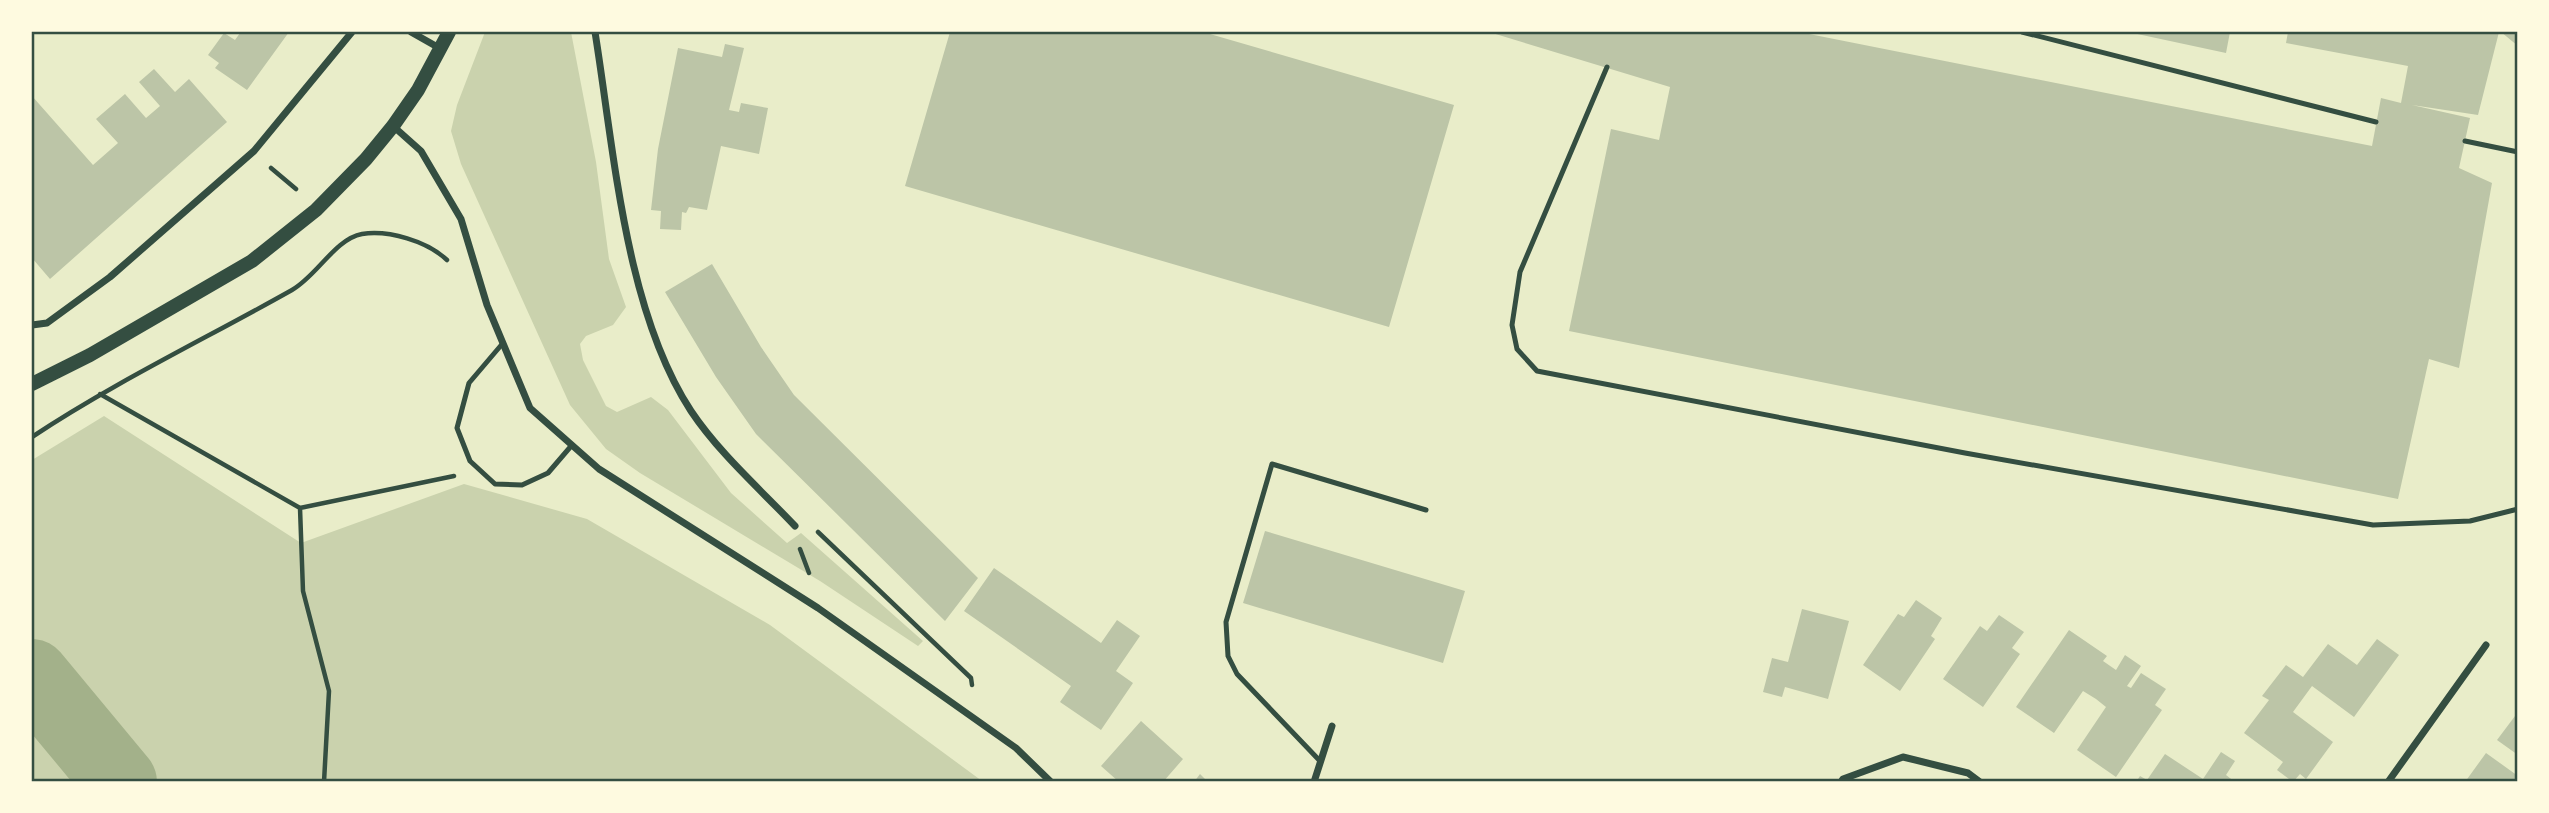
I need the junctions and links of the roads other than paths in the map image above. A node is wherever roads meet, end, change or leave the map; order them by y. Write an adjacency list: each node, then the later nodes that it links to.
1 (352, 32): 12 (street)
2 (411, 32): 6 (street)
3 (449, 32): 6 (main road)
4 (595, 32): 18 (street)
5 (2022, 32): 8 (lane)
6 (441, 49): 9 (main road)
7 (1606, 67): 16 (lane)
8 (2376, 122)
9 (393, 126): 13 (street); 14 (main road)
10 (2465, 141): 11 (lane)
11 (2518, 152)
12 (32, 325)
13 (503, 343): 15 (street); 15 (lane)
14 (32, 384)
15 (572, 445): 22 (street)
16 (2518, 509)
17 (1426, 510): 21 (lane)
18 (795, 526)
19 (2486, 645): 26 (street)
20 (1332, 726): 21 (street)
21 (1320, 761): 23 (street)
22 (1051, 782)
23 (1314, 782)
24 (1840, 782): 25 (street)
25 (1980, 782)
26 (2388, 782)

